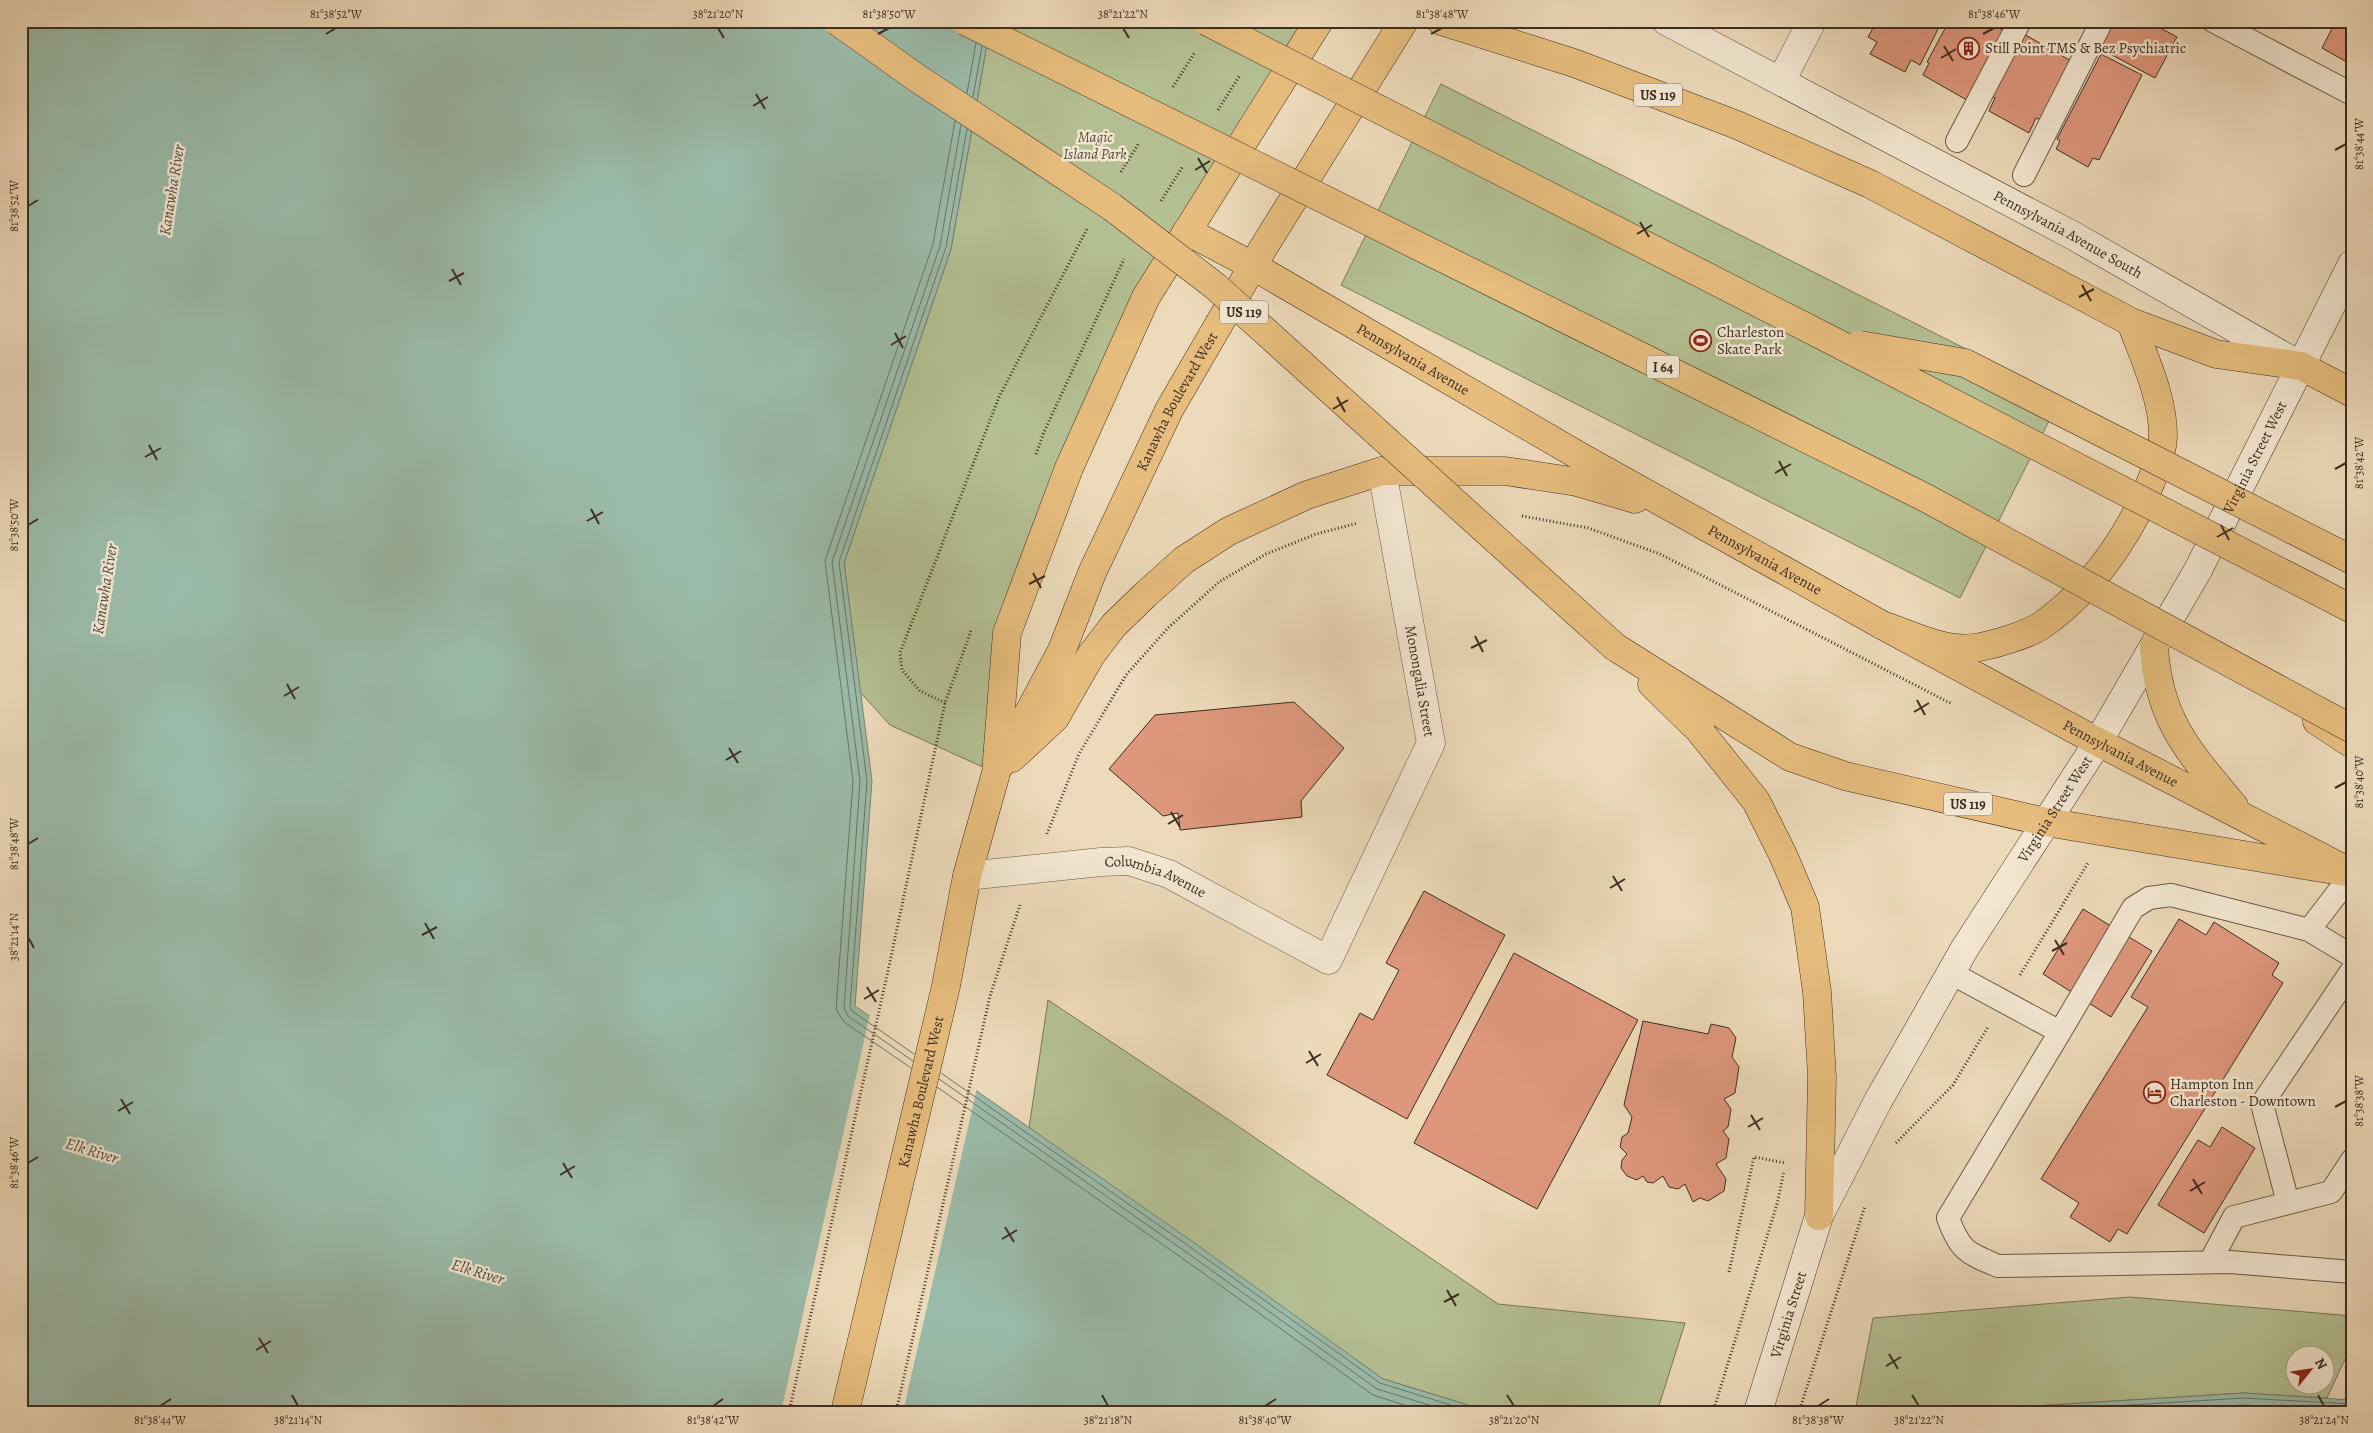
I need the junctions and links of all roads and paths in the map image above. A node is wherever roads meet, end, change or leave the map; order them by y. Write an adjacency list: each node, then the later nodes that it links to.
1 (838, 21): 33 (main road, US 119, bridge)
2 (965, 21): 34 (main road, I 64, bridge)
3 (1319, 21): 20 (main road, Kanawha Boulevard West)
4 (1404, 21): 22 (main road, Kanawha Boulevard West)
5 (1441, 21): 23 (main road, US 119)
6 (1666, 21): 12 (main road)
7 (1812, 21): 12 (main road)
8 (2020, 21): 16 (lane)
9 (2102, 21): 17 (lane)
10 (2212, 21): 14 (lane)
11 (1202, 34): 13 (path); 24 (main road, bridge)
12 (1781, 81): 25 (main road, Pennsylvania Avenue South)
13 (1172, 88)
14 (2352, 94)
15 (1142, 138): 18 (path)
16 (1957, 141)
17 (2024, 175)
18 (1117, 180)
19 (1092, 222): 35 (path)
20 (1187, 231): 22 (main road, Pennsylvania Avenue); 39 (main road, Kanawha Boulevard West)
21 (2352, 264): 25 (main road, Virginia Street West)
22 (1253, 266): 28 (main road, Pennsylvania Avenue); 39 (main road, Kanawha Boulevard West)
23 (2131, 322): 25 (main road, US 119); 31 (main road)
24 (1834, 341): 29 (main road, bridge); 30 (main road, bridge)
25 (2301, 366): 26 (main road, Pennsylvania Avenue South / US 119); 32 (main road, Virginia Street West)
26 (2352, 393)
27 (1382, 471): 28 (main road); 39 (main road); 47 (main road, Monongalia Street)
28 (1684, 513): 31 (main road, Pennsylvania Avenue)
29 (2352, 560)
30 (2352, 609)
31 (1882, 625): 37 (main road, Pennsylvania Avenue)
32 (2154, 646): 37 (main road, Virginia Street West); 40 (main road)
33 (1615, 647): 41 (main road, US 119); 60 (main road)
34 (2222, 659): 36 (main road, I 64, bridge); 38 (main road, bridge)
35 (945, 703)
36 (2352, 730)
37 (2098, 742): 40 (main road, Pennsylvania Avenue); 41 (main road, Virginia Street West)
38 (2352, 744)
39 (996, 773): 44 (main road, Kanawha Boulevard West)
40 (2242, 815): 43 (main road, Pennsylvania Avenue)
41 (2046, 822): 43 (main road, US 119); 50 (main road, Virginia Street West)
42 (2088, 862): 52 (path)
43 (2352, 874): 45 (lane)
44 (967, 876): 47 (main road, Columbia Avenue); 65 (main road, Kanawha Boulevard West)
45 (2310, 930): 46 (lane); 53 (lane)
46 (2352, 956)
47 (1328, 960)
48 (2352, 970): 58 (lane)
49 (888, 972): 64 (path)
50 (1951, 973): 52 (lane); 60 (main road, Virginia Street West)
51 (990, 996): 66 (path)
52 (2004, 1001): 53 (lane); 54 (path)
53 (2060, 1032): 61 (lane)
54 (1890, 1149)
55 (2352, 1160): 58 (lane)
56 (1785, 1162): 62 (path)
57 (1867, 1201): 69 (path)
58 (2288, 1203): 61 (lane)
59 (1777, 1204): 67 (path)
60 (1819, 1216): 68 (main road, Virginia Street)
61 (2210, 1262): 63 (lane)
62 (1729, 1272)
63 (2352, 1272)
64 (789, 1412)
65 (845, 1412)
66 (896, 1412)
67 (1713, 1412)
68 (1758, 1412)
69 (1799, 1412)

